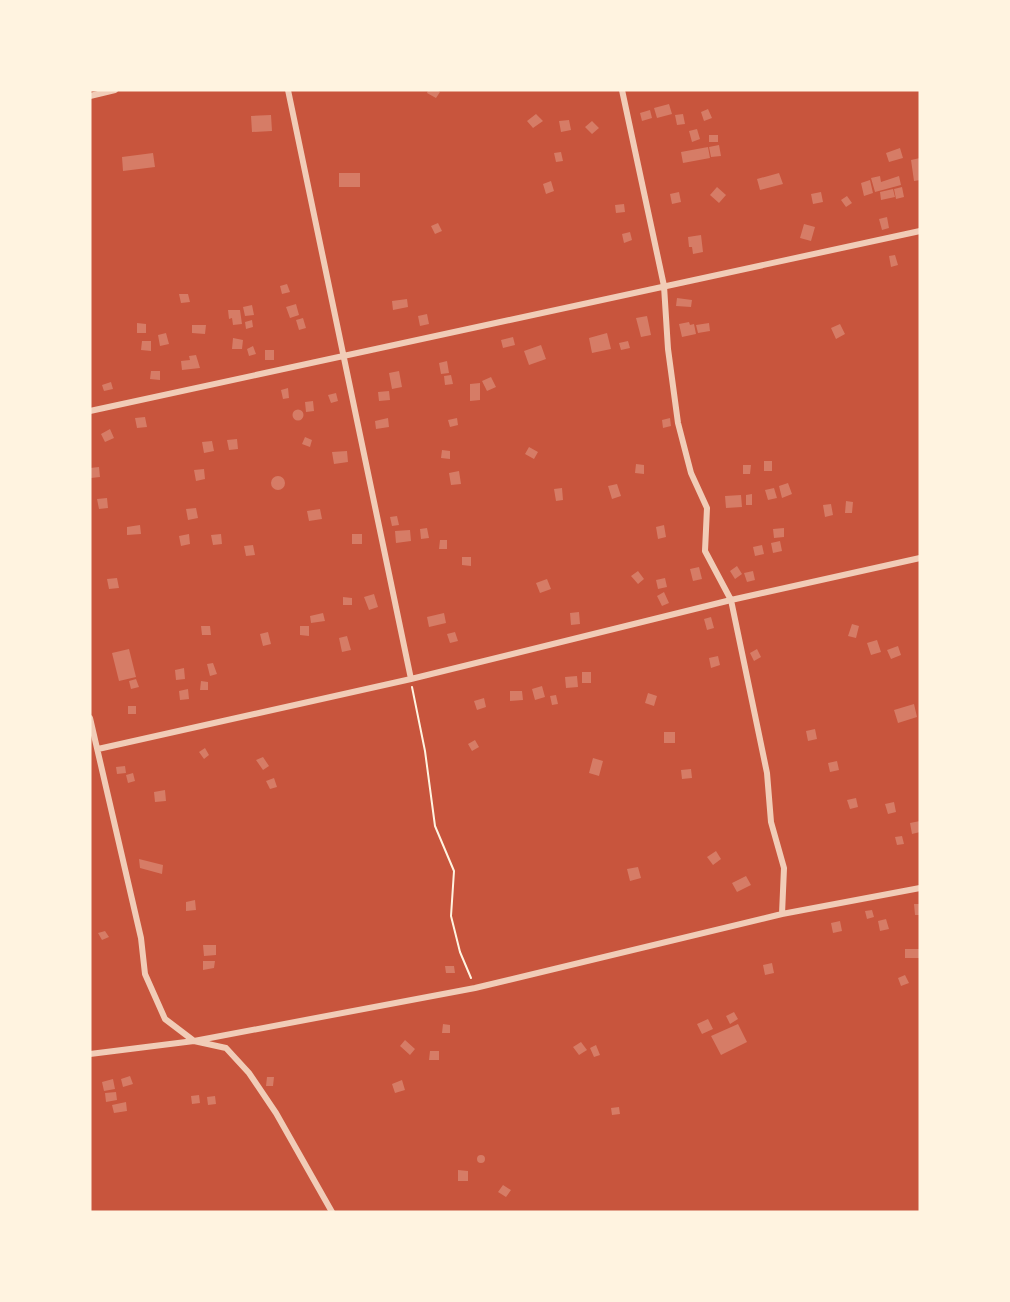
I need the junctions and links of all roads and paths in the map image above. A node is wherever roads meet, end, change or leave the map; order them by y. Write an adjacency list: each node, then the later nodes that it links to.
1 (115, 90): 4 (street)
2 (288, 90): 7 (street)
3 (622, 90): 6 (street)
4 (90, 96)
5 (920, 231): 6 (street)
6 (664, 286): 7 (street); 10 (street)
7 (343, 356): 8 (street); 11 (street)
8 (90, 411)
9 (920, 558): 10 (street)
10 (731, 600): 11 (street); 15 (street)
11 (411, 679): 13 (street); 16 (path)
12 (90, 718): 13 (street)
13 (98, 749): 17 (street)
14 (920, 888): 15 (street)
15 (782, 914): 16 (street)
16 (475, 988): 17 (street)
17 (194, 1041): 18 (street); 19 (street)
18 (90, 1054)
19 (332, 1212)

